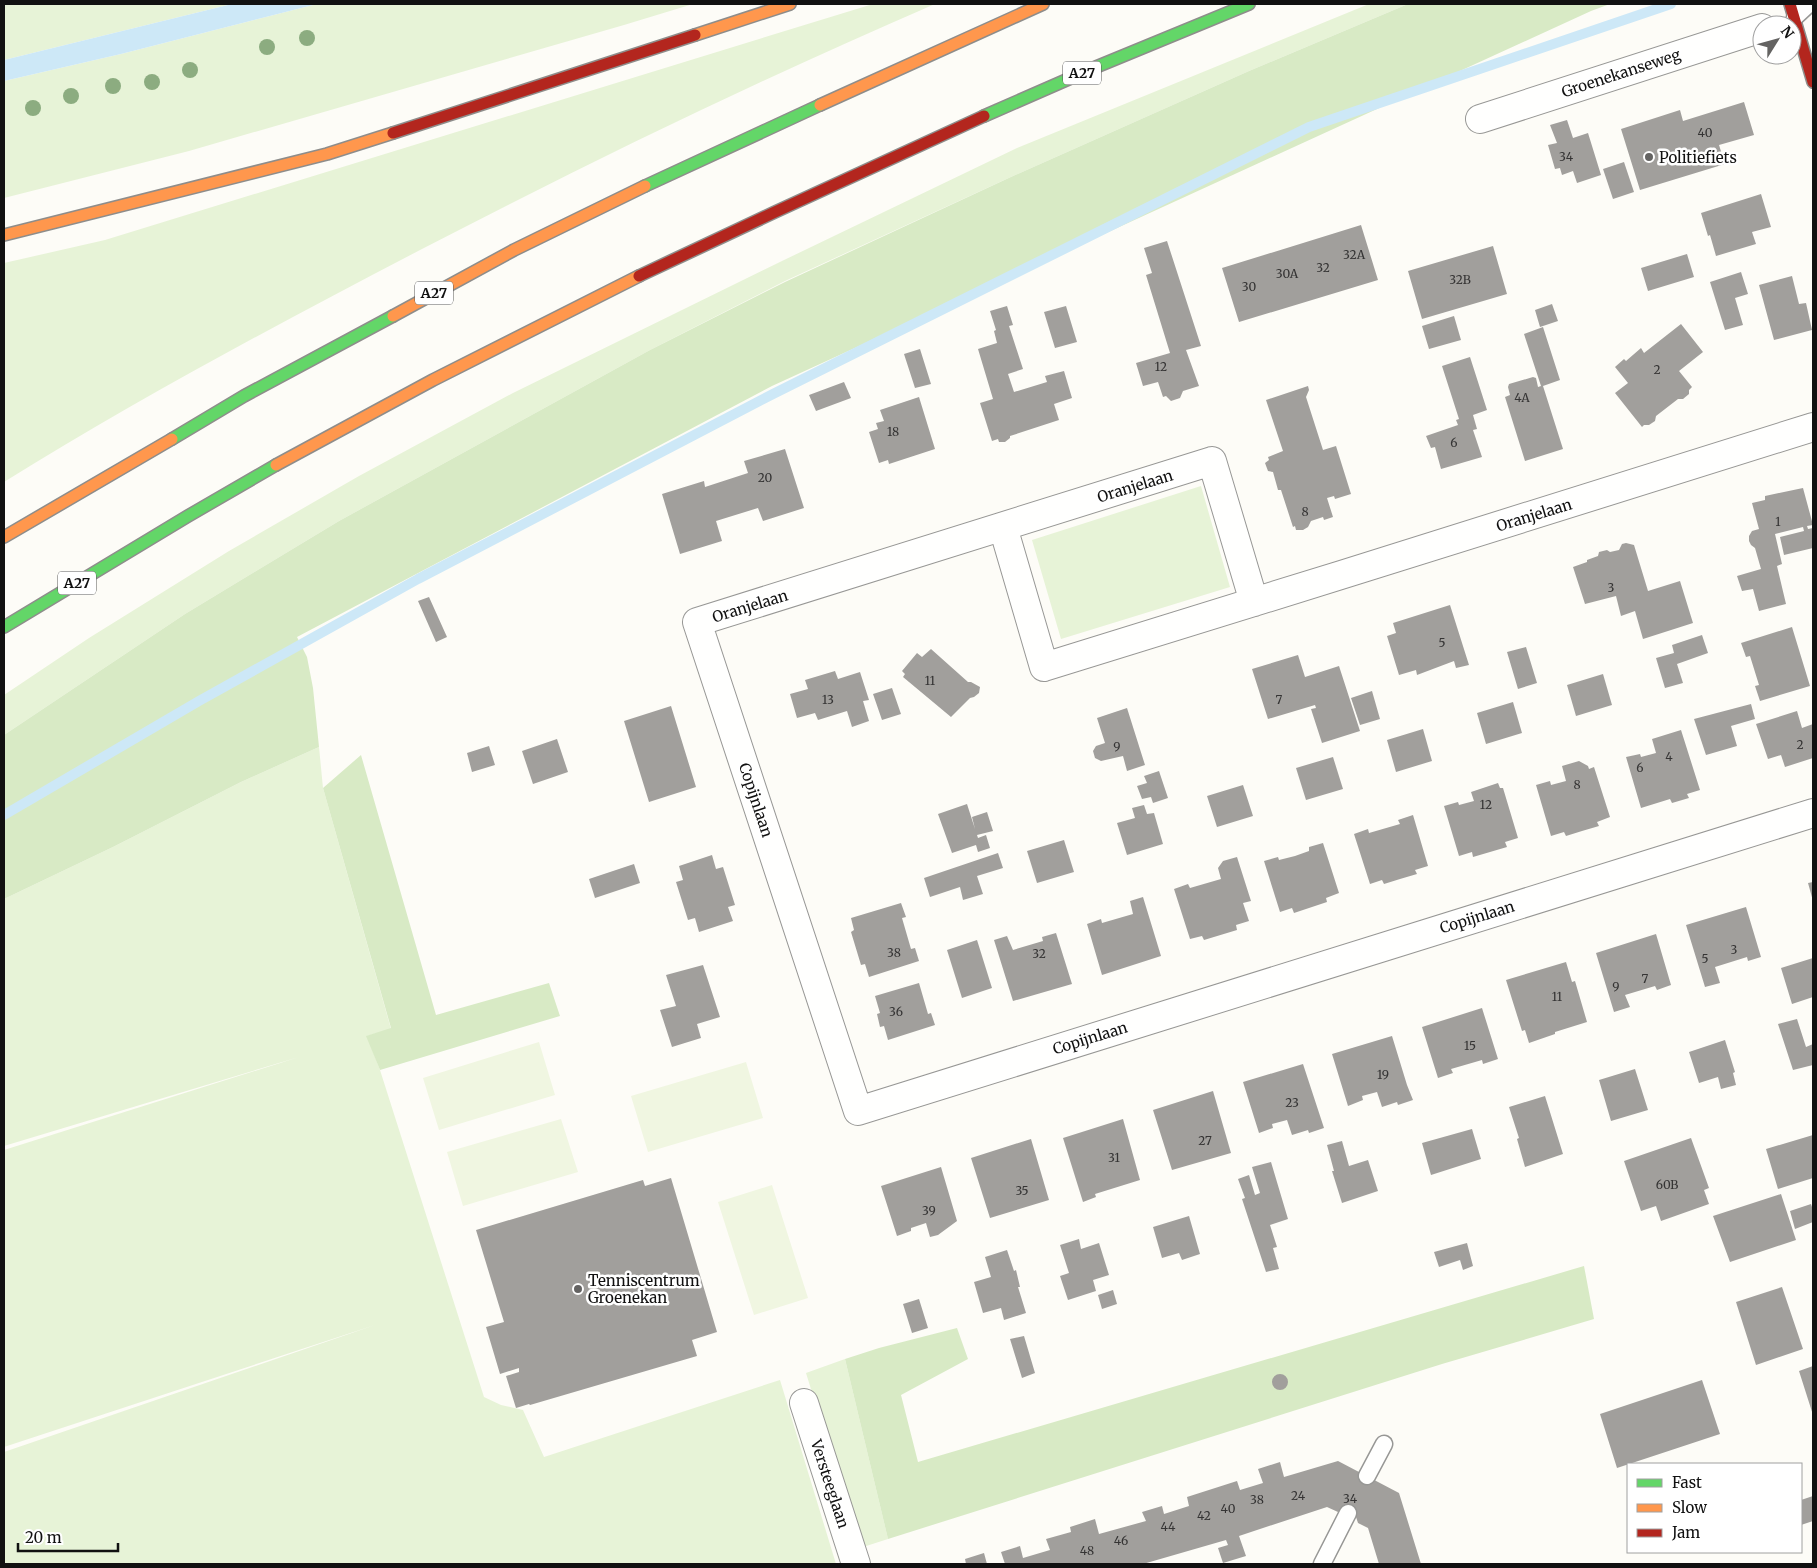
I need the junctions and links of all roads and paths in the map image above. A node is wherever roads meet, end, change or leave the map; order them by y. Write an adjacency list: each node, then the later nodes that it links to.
1 (790, 4): 8 (main road)
2 (1043, 4): 11 (main road, A27)
3 (1249, 4): 14 (main road, A27)
4 (1791, 12): 6 (main road)
5 (1752, 31): 7 (street, Groenekanseweg)
6 (1813, 82)
7 (1480, 119)
8 (4, 235)
9 (1813, 426): 12 (street, Oranjelaan)
10 (1002, 527): 12 (street, Oranjelaan); 12 (street, Oranjelaan); 13 (street, Oranjelaan)
11 (4, 536)
12 (1254, 602)
13 (697, 622): 15 (street, Copijnlaan)
14 (4, 627)
15 (1813, 814)
16 (804, 1403): 20 (street, Versteeglaan)
17 (1384, 1444): 18 (lane)
18 (1367, 1476)
19 (1348, 1513): 21 (lane)
20 (856, 1564)
21 (1322, 1564)

